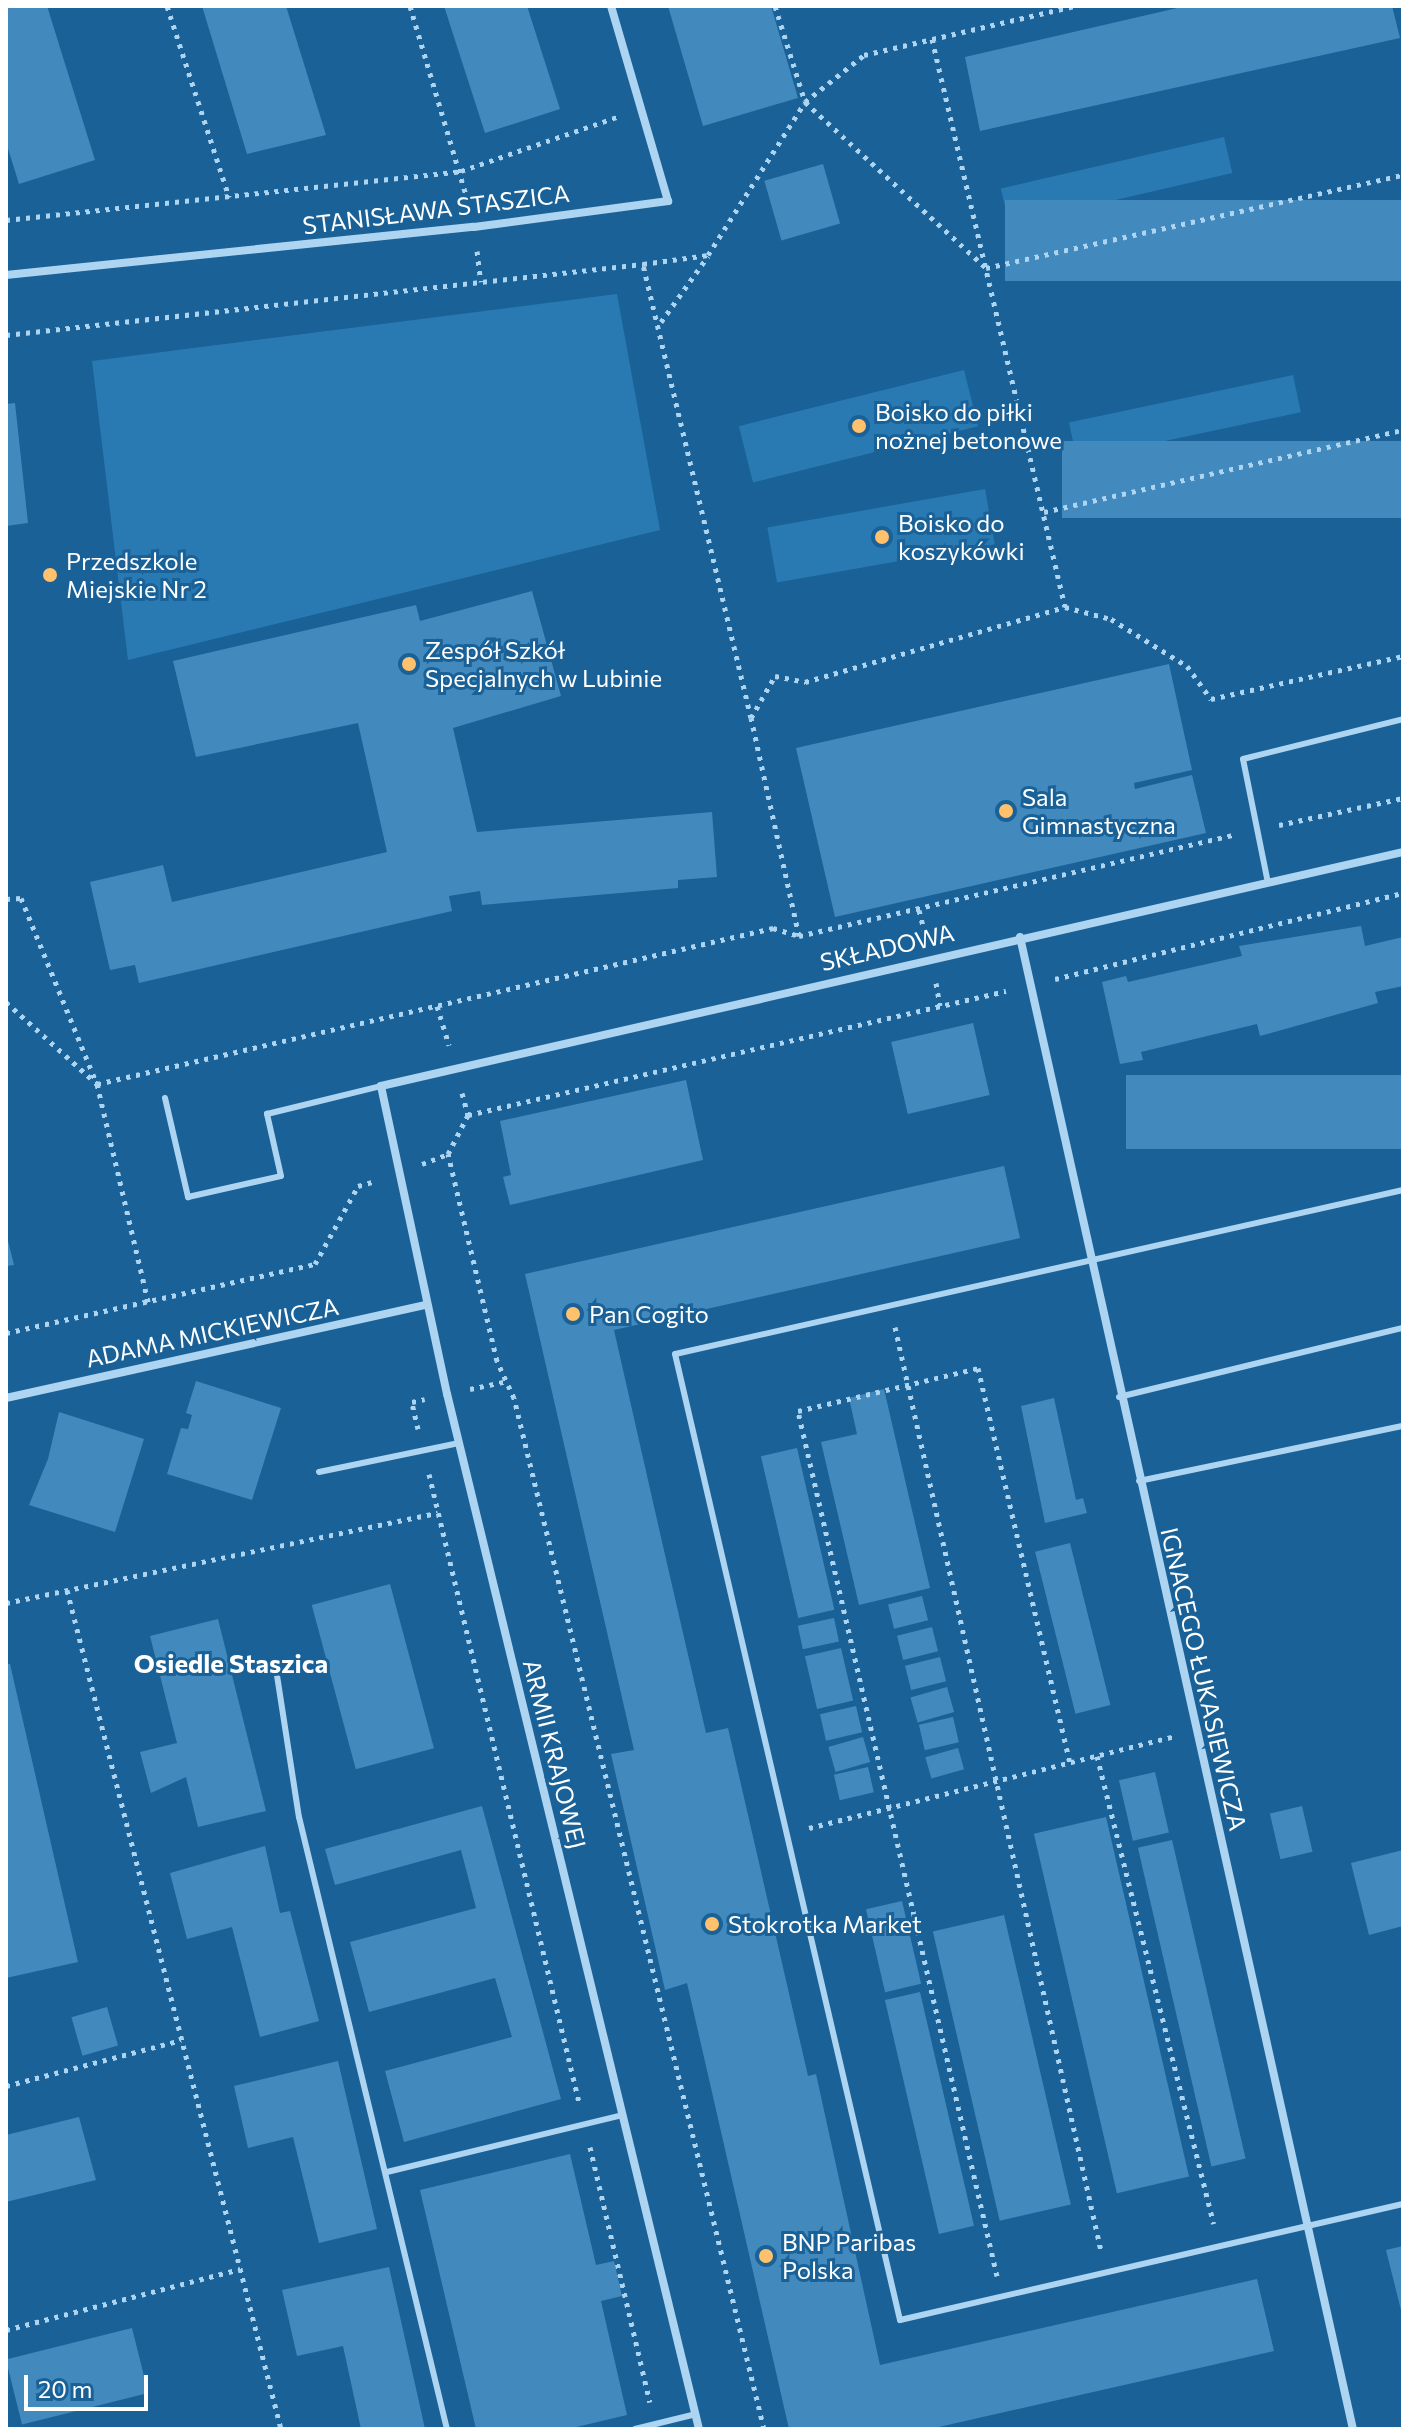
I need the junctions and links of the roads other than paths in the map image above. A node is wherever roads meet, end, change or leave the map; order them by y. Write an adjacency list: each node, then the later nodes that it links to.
1 (611, 6): 2 (street, STANISŁAWA STASZICA)
2 (6, 275)
3 (1403, 719): 5 (lane)
4 (1403, 852): 5 (street, SKŁADOWA)
5 (1268, 883): 6 (street, SKŁADOWA)
6 (1020, 937): 7 (street, SKŁADOWA); 10 (street, IGNACEGO ŁUKASIEWICZA)
7 (381, 1086): 8 (lane); 11 (street, ARMII KRAJOWEJ)
8 (165, 1098)
9 (1403, 1190): 10 (lane)
10 (1089, 1263): 13 (street, IGNACEGO ŁUKASIEWICZA); 23 (lane)
11 (427, 1305): 14 (street, ADAMA MICKIEWICZA); 16 (street, ARMII KRAJOWEJ)
12 (1403, 1328): 13 (lane)
13 (1119, 1397): 18 (street, IGNACEGO ŁUKASIEWICZA)
14 (6, 1398)
15 (1403, 1426): 18 (lane)
16 (459, 1443): 17 (lane); 20 (street, ARMII KRAJOWEJ)
17 (319, 1472)
18 (1139, 1481): 23 (street, IGNACEGO ŁUKASIEWICZA)
19 (276, 1669): 21 (lane)
20 (622, 2115): 21 (lane); 24 (street, ARMII KRAJOWEJ)
21 (387, 2172): 25 (lane)
22 (1403, 2204): 23 (lane)
23 (1308, 2223): 28 (street, IGNACEGO ŁUKASIEWICZA)
24 (696, 2414): 26 (lane); 27 (street, ARMII KRAJOWEJ)
25 (447, 2429)
26 (635, 2429)
27 (699, 2429)
28 (1353, 2429)

